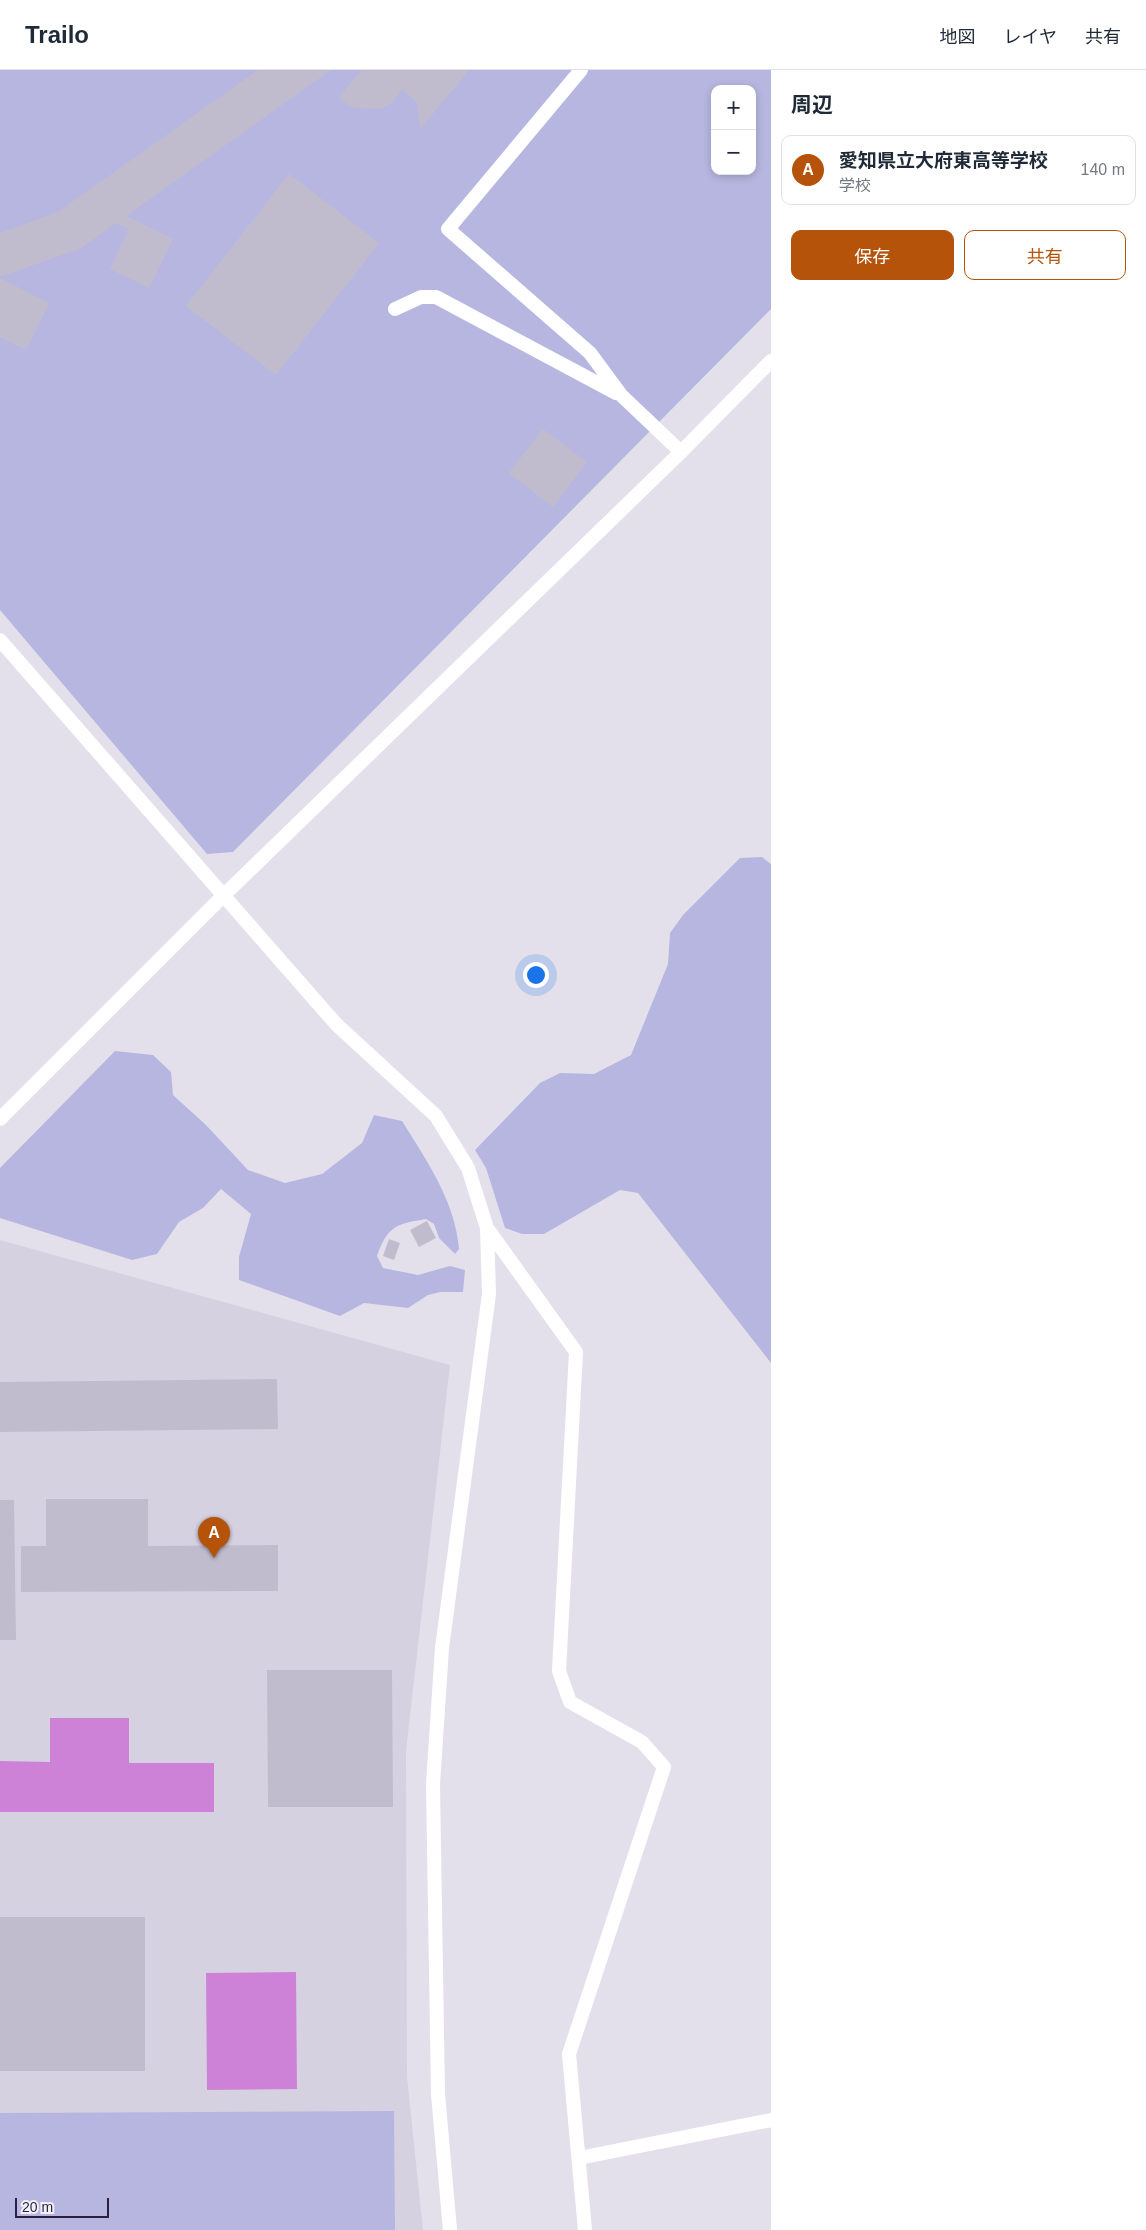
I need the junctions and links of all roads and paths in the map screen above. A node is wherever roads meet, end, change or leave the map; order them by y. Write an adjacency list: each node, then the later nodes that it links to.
1 (581, 70): 4 (street)
2 (395, 309): 4 (street)
3 (771, 361): 5 (street)
4 (621, 396): 5 (street)
5 (681, 452): 7 (street)
6 (0, 640): 7 (street)
7 (224, 895): 8 (street); 9 (street)
8 (0, 1119)
9 (487, 1228): 11 (street); 12 (street)
10 (771, 2120): 11 (street)
11 (579, 2158): 13 (street)
12 (450, 2230)
13 (585, 2230)

